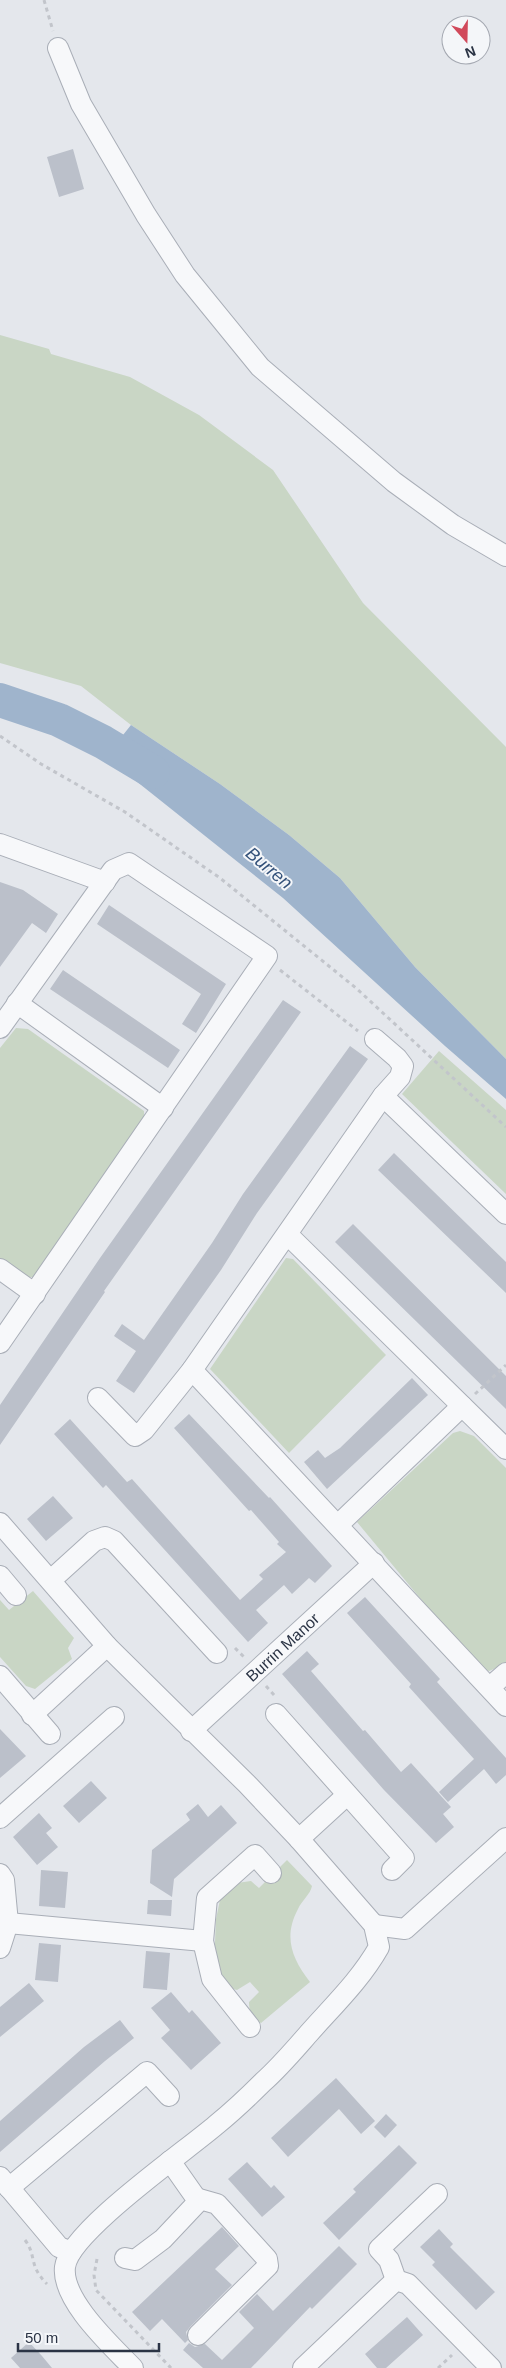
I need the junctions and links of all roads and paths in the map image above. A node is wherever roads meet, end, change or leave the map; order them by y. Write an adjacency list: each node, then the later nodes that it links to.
1 (44, 0): 2 (path)
2 (58, 48): 3 (street)
3 (506, 556)
4 (0, 736): 13 (path)
5 (0, 844): 6 (street)
6 (105, 882): 7 (street); 8 (street)
7 (267, 956): 10 (path); 12 (street)
8 (17, 1003): 9 (street); 12 (street)
9 (0, 1028)
10 (375, 1039): 11 (street)
11 (383, 1096): 14 (street); 15 (street)
12 (163, 1108): 17 (street)
13 (506, 1127)
14 (506, 1214)
15 (288, 1235): 20 (street); 22 (street)
16 (0, 1269): 17 (street)
17 (35, 1294): 18 (street)
18 (0, 1343)
19 (506, 1365): 22 (path)
20 (192, 1370): 21 (street); 25 (street)
21 (98, 1398)
22 (462, 1406): 23 (street); 25 (street)
23 (506, 1449)
24 (0, 1523): 28 (street)
25 (338, 1525): 26 (street)
26 (374, 1563): 34 (street); 39 (street, Burrin Manor)
27 (0, 1576): 29 (street)
28 (51, 1580): 30 (street); 31 (street)
29 (16, 1595)
30 (107, 1646): 37 (street); 39 (street)
31 (217, 1653)
32 (506, 1673): 34 (street)
33 (0, 1676): 37 (street)
34 (490, 1688): 35 (street)
35 (506, 1706)
36 (276, 1714): 41 (street)
37 (32, 1715): 40 (street)
38 (114, 1717): 42 (street)
39 (191, 1731): 44 (street)
40 (50, 1734)
41 (347, 1794): 44 (street); 45 (street)
42 (0, 1818)
43 (506, 1838): 49 (street)
44 (299, 1839): 49 (street)
45 (392, 1870)
46 (271, 1873): 50 (street)
47 (0, 1874): 48 (street)
48 (8, 1923): 50 (street); 51 (street)
49 (374, 1925): 54 (street)
50 (203, 1941): 52 (street)
51 (0, 1948)
52 (250, 2027)
53 (169, 2096): 55 (street)
54 (170, 2161): 57 (street); 59 (street)
55 (5, 2182): 59 (street)
56 (437, 2194): 62 (street)
57 (196, 2198): 60 (street); 66 (street)
58 (19, 2232): 63 (path)
59 (75, 2248): 61 (path); 65 (street)
60 (125, 2258): 61 (path)
61 (97, 2259): 64 (path)
62 (396, 2280): 69 (street); 70 (street)
63 (49, 2285)
64 (96, 2290): 65 (path); 68 (path)
65 (76, 2300): 67 (street)
66 (198, 2335)
67 (133, 2368)
68 (171, 2368)
69 (303, 2368)
70 (491, 2368)

